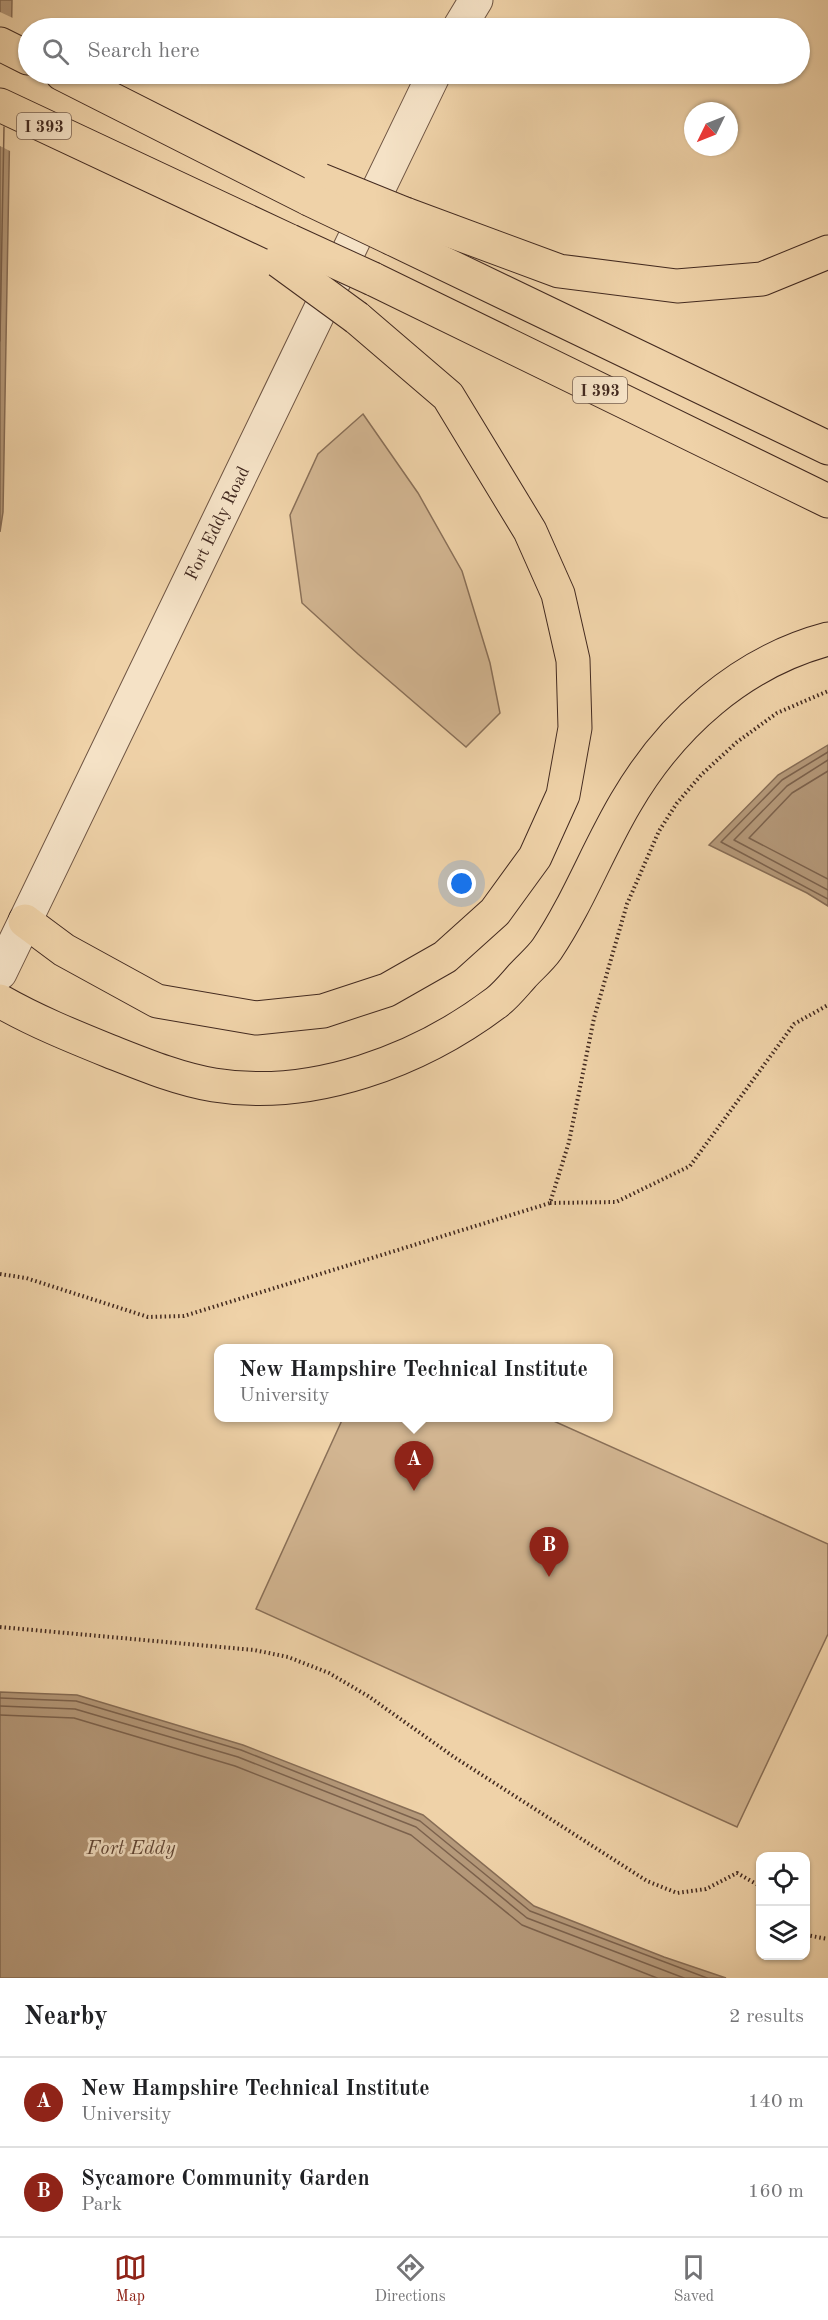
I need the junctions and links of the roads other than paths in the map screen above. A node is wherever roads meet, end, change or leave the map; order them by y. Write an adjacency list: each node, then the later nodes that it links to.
1 (476, 0): 2 (street)
2 (465, 18)
3 (0, 44): 4 (highway)
4 (18, 53)
5 (84, 84): 8 (highway, I 393, bridge)
6 (429, 84): 14 (street, Fort Eddy Road)
7 (0, 105): 9 (highway, I 393)
8 (399, 226): 10 (highway); 11 (highway, I 393)
9 (284, 251): 12 (highway, I 393, bridge); 14 (highway, bridge)
10 (828, 252)
11 (828, 448)
12 (828, 501)
13 (828, 639): 16 (highway)
14 (25, 921): 15 (street, Fort Eddy Road)
15 (0, 973)
16 (0, 1001)

